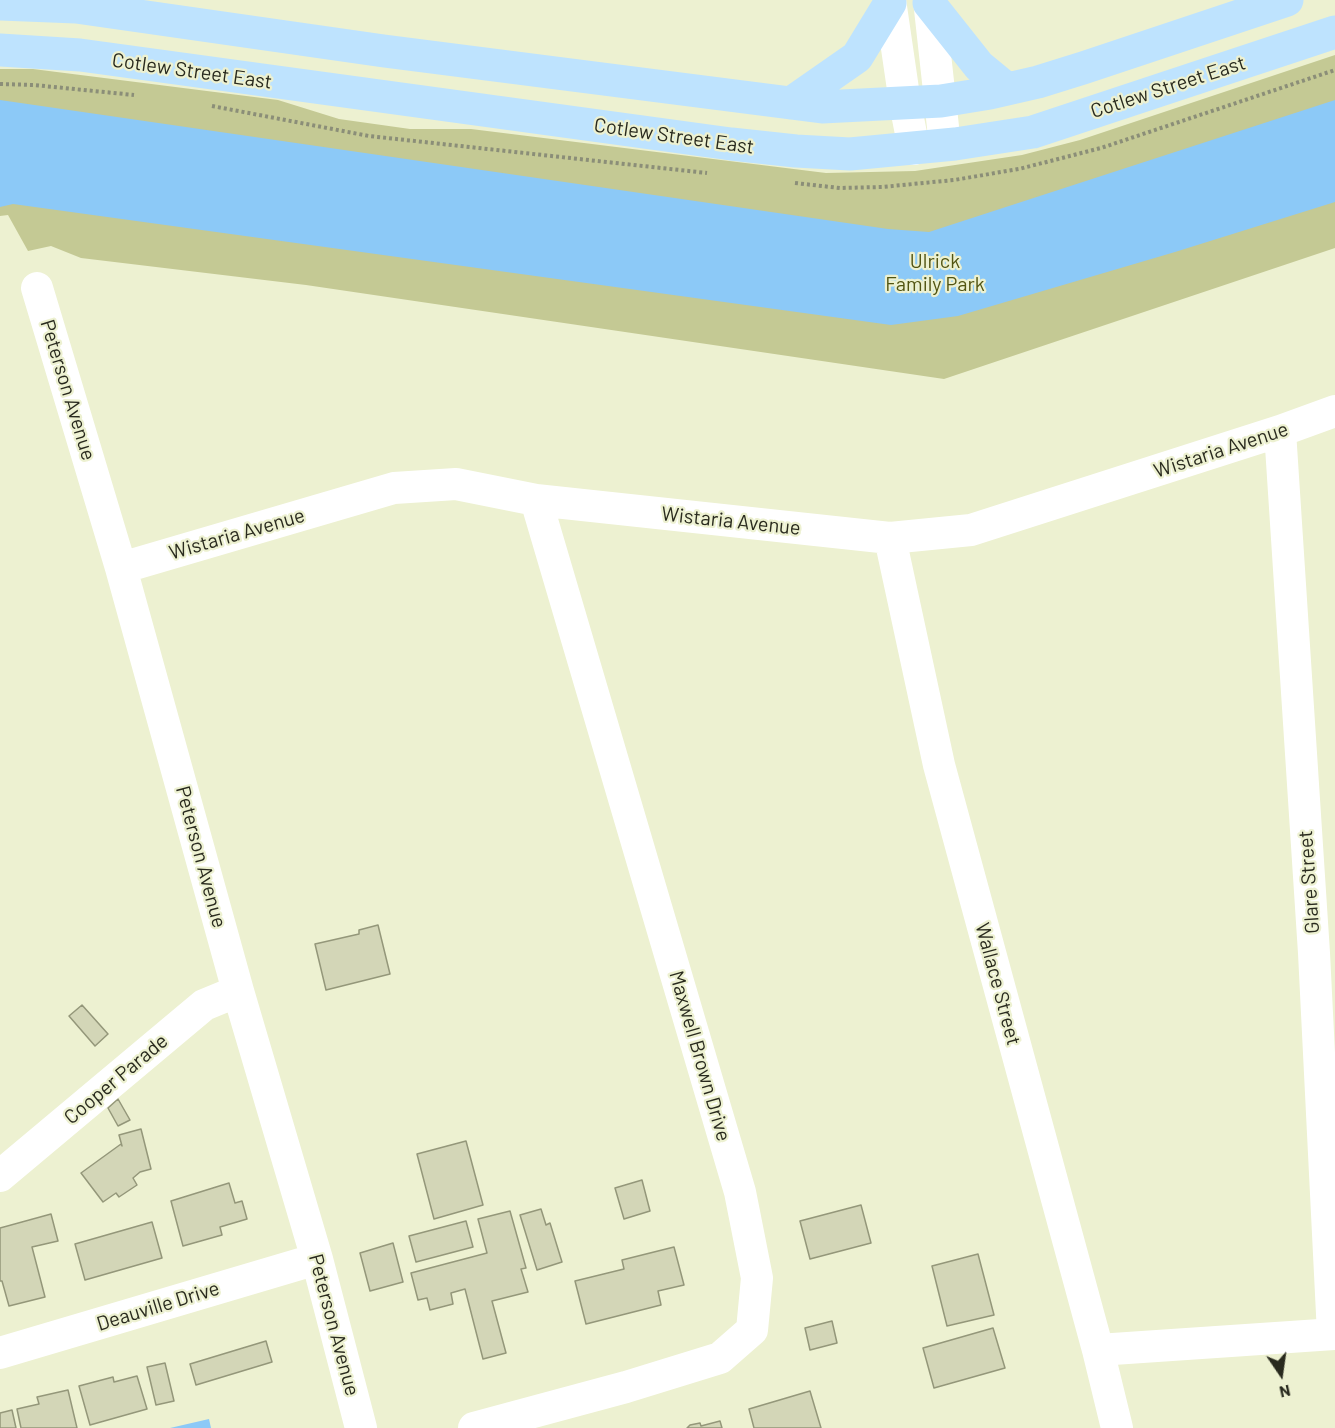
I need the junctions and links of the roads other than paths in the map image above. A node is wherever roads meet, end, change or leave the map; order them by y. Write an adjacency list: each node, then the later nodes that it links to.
1 (1287, 0): 7 (main road)
2 (929, 1): 7 (main road); 8 (street)
3 (891, 2): 9 (main road); 10 (street)
4 (0, 4): 9 (main road)
5 (1335, 32): 11 (main road, Cotlew Street East)
6 (0, 50): 11 (main road, Cotlew Street East)
7 (1007, 90): 8 (main road)
8 (941, 101): 10 (main road); 11 (street)
9 (791, 103): 10 (main road)
10 (905, 103): 11 (street)
11 (930, 147)
12 (37, 288): 17 (street, Peterson Avenue)
13 (1335, 411): 14 (street, Wistaria Avenue)
14 (1280, 431): 16 (street, Wistaria Avenue); 21 (street, Glare Street)
15 (536, 500): 16 (street, Wistaria Avenue); 17 (street, Wistaria Avenue); 25 (street, Maxwell Brown Drive)
16 (890, 538): 22 (street, Wallace Street)
17 (122, 568): 18 (street, Peterson Avenue)
18 (238, 991): 19 (street, Cooper Parade); 20 (street, Peterson Avenue)
19 (0, 1176)
20 (316, 1259): 23 (street, Deauville Drive); 24 (street, Peterson Avenue)
21 (1334, 1334): 22 (street)
22 (1098, 1350): 26 (street, Wallace Street)
23 (0, 1353)
24 (361, 1428)
25 (474, 1428)
26 (1117, 1428)

